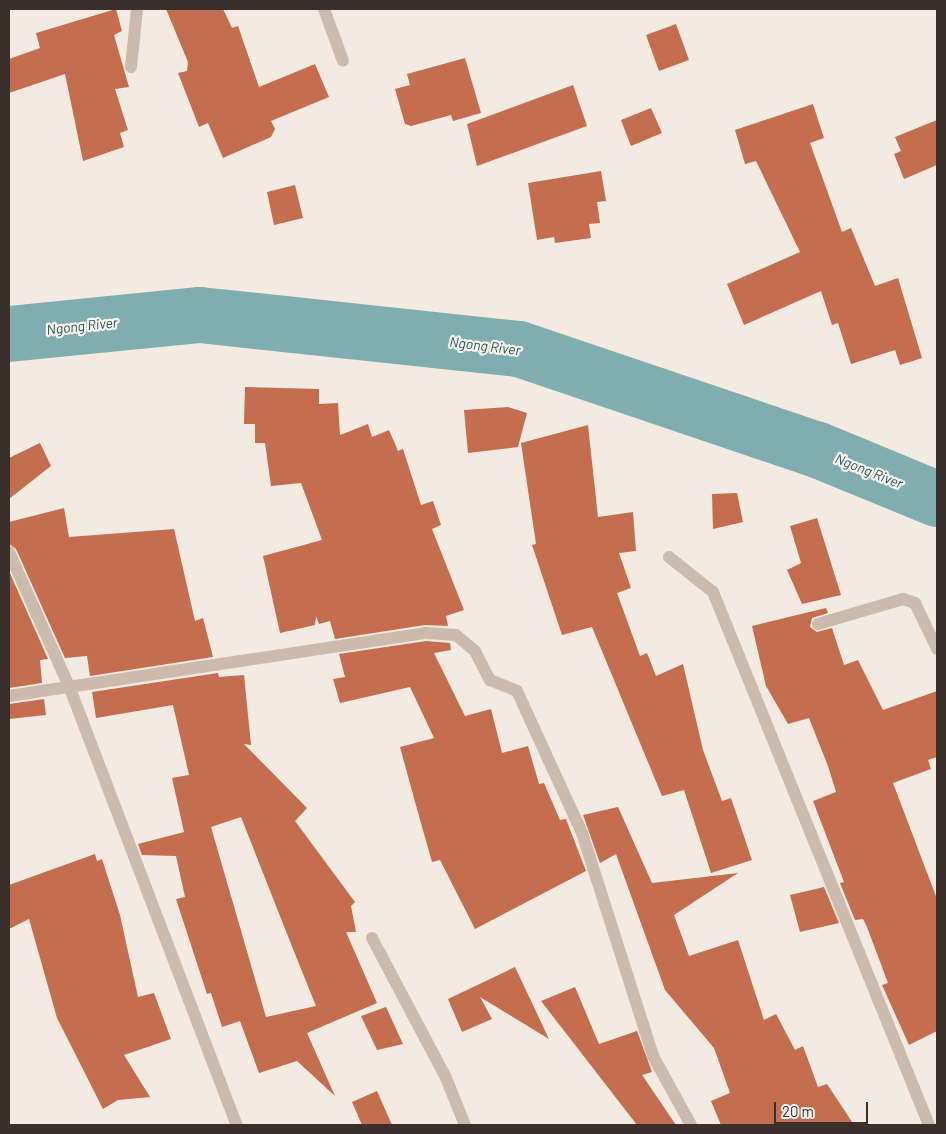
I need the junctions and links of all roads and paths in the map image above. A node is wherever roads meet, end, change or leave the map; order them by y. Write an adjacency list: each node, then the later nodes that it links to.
1 (137, 9): 4 (street)
2 (324, 9): 3 (street)
3 (342, 61)
4 (130, 67)
5 (9, 552): 9 (street)
6 (669, 557): 15 (street)
7 (818, 624): 8 (street)
8 (937, 649)
9 (69, 686): 10 (street); 12 (street); 14 (street)
10 (9, 696)
11 (372, 938): 13 (street)
12 (237, 1125)
13 (465, 1125)
14 (691, 1125)
15 (929, 1125)

